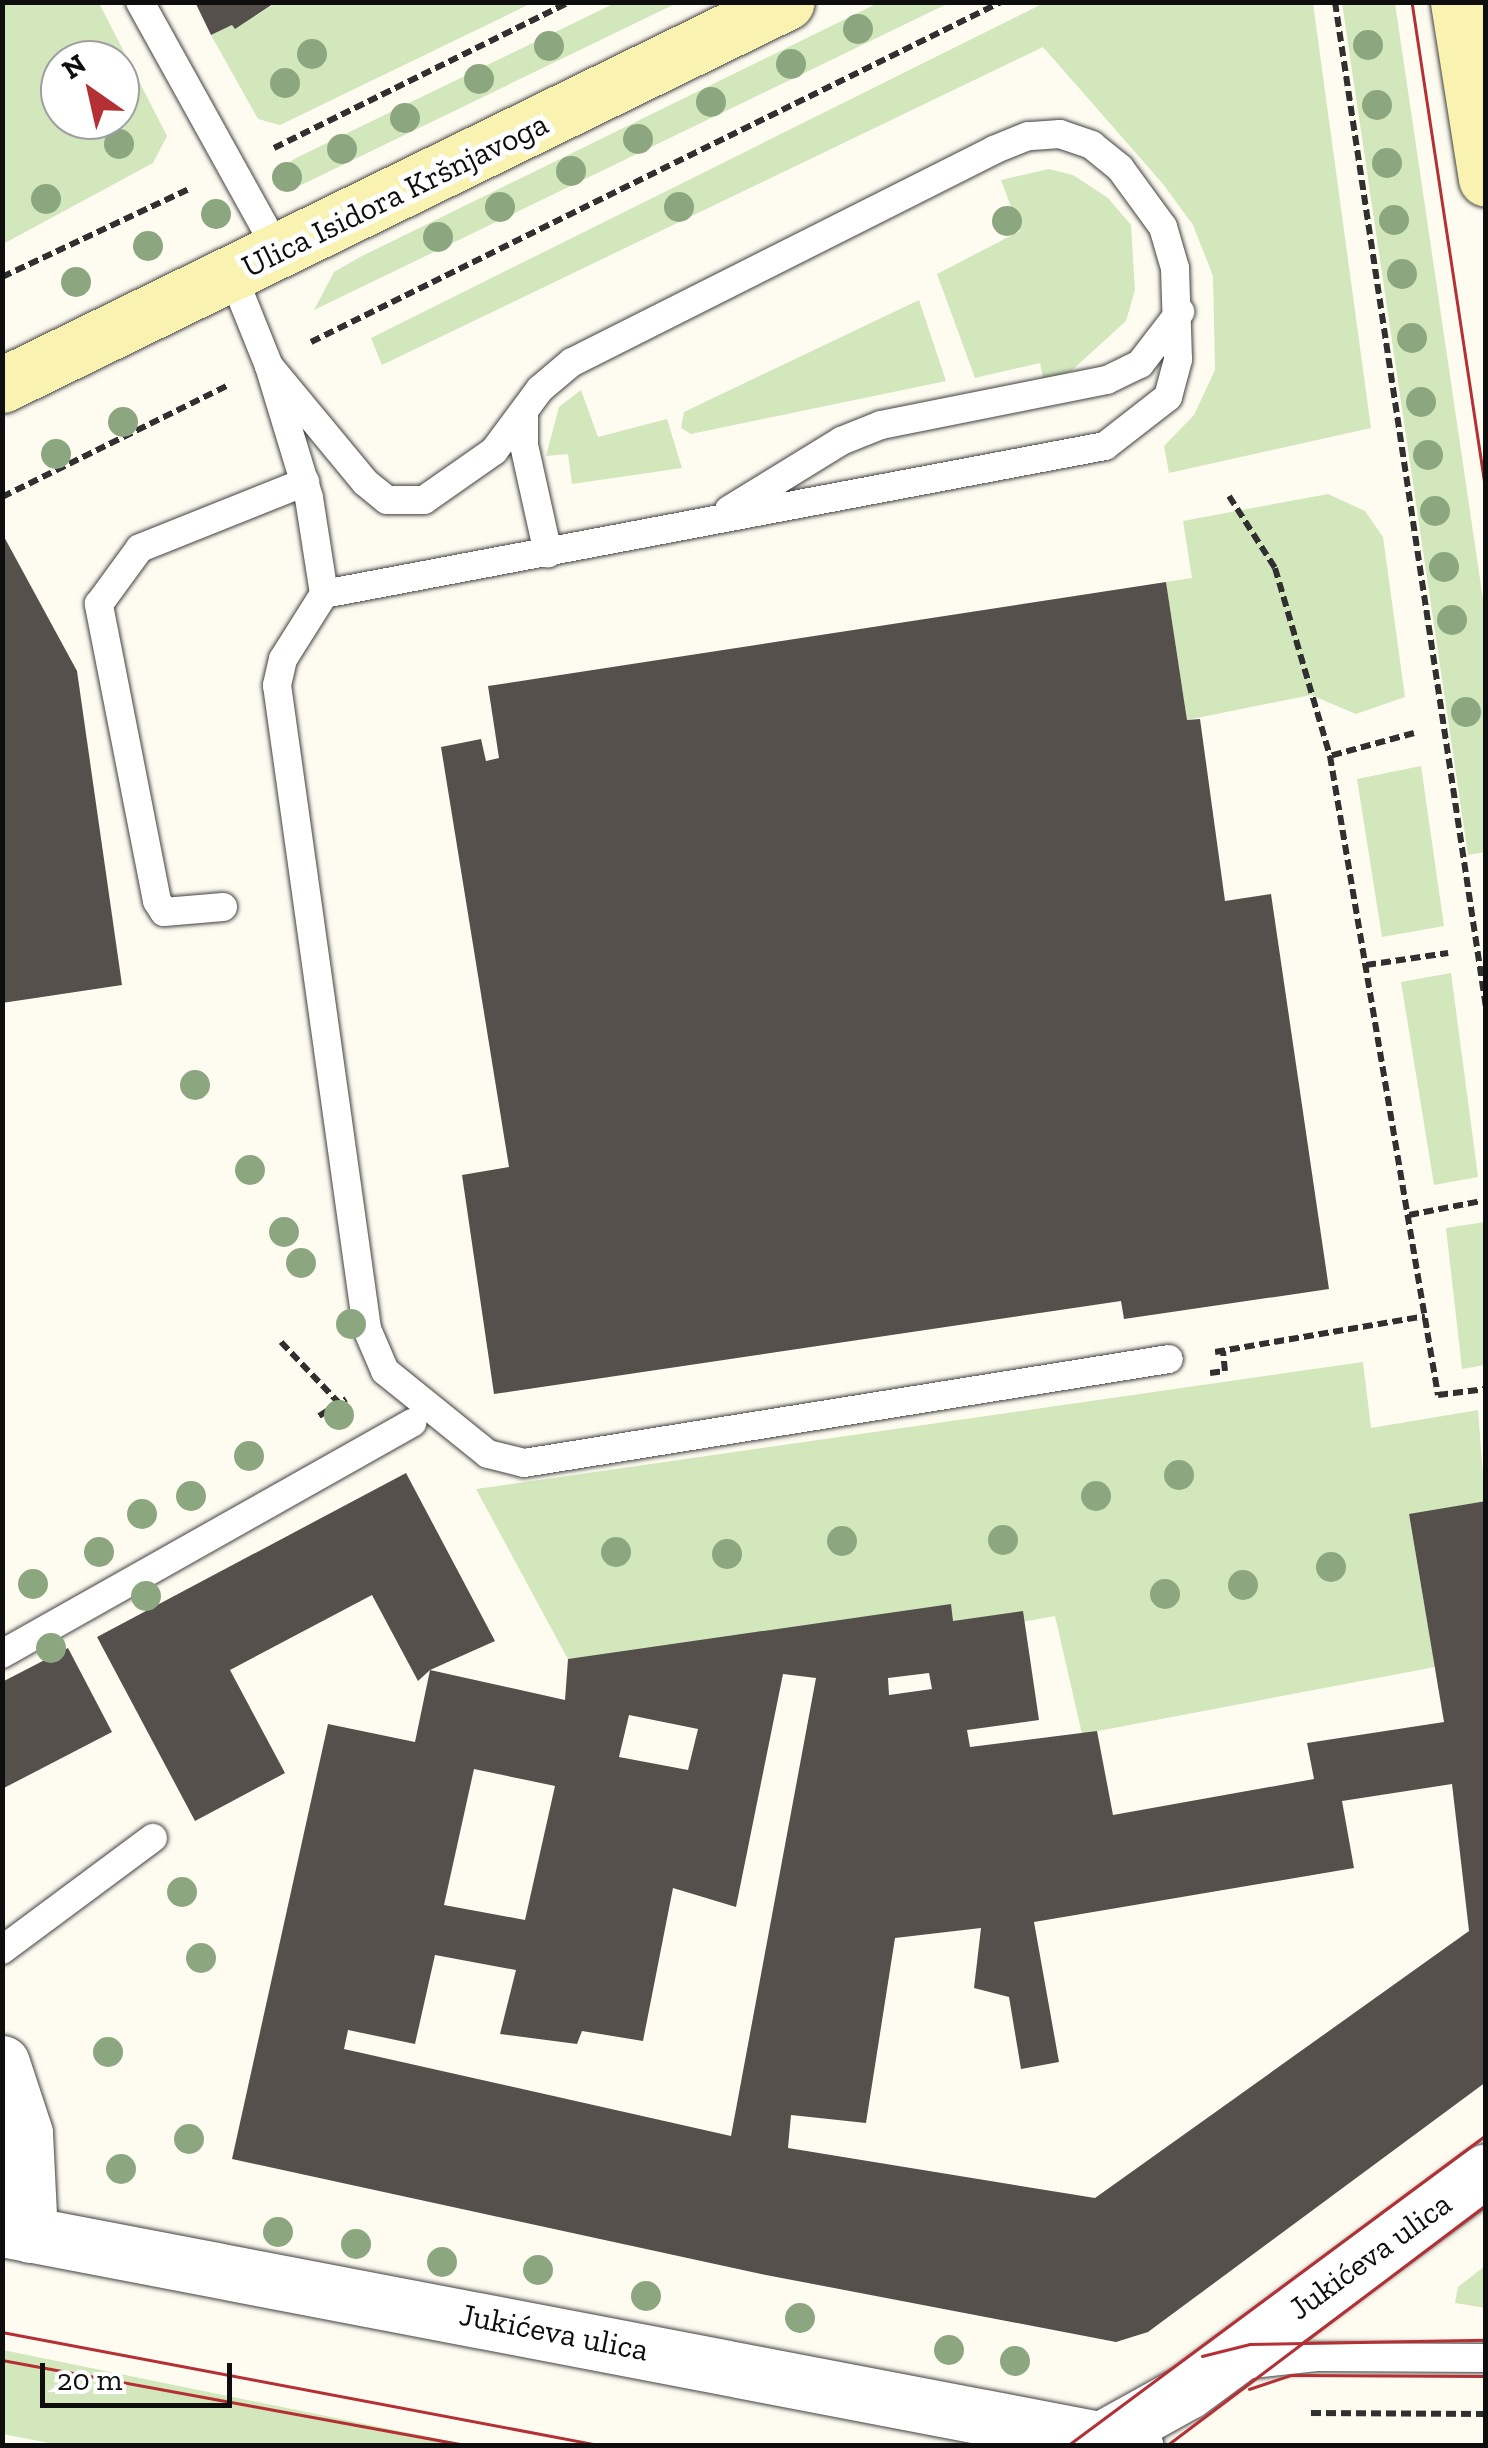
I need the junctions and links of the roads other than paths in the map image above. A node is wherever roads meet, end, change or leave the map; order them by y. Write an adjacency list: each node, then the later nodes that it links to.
1 (140, 2): 6 (lane)
2 (787, 2): 6 (main road, Ulica Isidora Kršnjavoga)
3 (1461, 8): 4 (main road)
4 (1481, 119): 5 (main road)
5 (1486, 179)
6 (255, 263): 8 (lane); 9 (main road, Ulica Isidora Kršnjavoga)
7 (1180, 312): 10 (lane); 12 (lane); 12 (lane)
8 (269, 366): 10 (lane); 11 (lane)
9 (2, 385)
10 (524, 413): 13 (lane)
11 (305, 482): 14 (lane); 15 (lane)
12 (711, 521): 13 (lane)
13 (548, 552): 14 (lane)
14 (324, 594): 16 (lane)
15 (224, 907)
16 (1169, 1359)
17 (412, 1422): 18 (lane)
18 (2, 1654)
19 (153, 1838): 20 (lane)
20 (2, 1950)
21 (2, 2064): 23 (street)
22 (1486, 2171): 25 (street, Jukićeva ulica)
23 (16, 2232): 26 (street, Jukićeva ulica)
24 (1486, 2358): 25 (lane)
25 (1219, 2369): 26 (street, Jukićeva ulica)
26 (1120, 2442)

